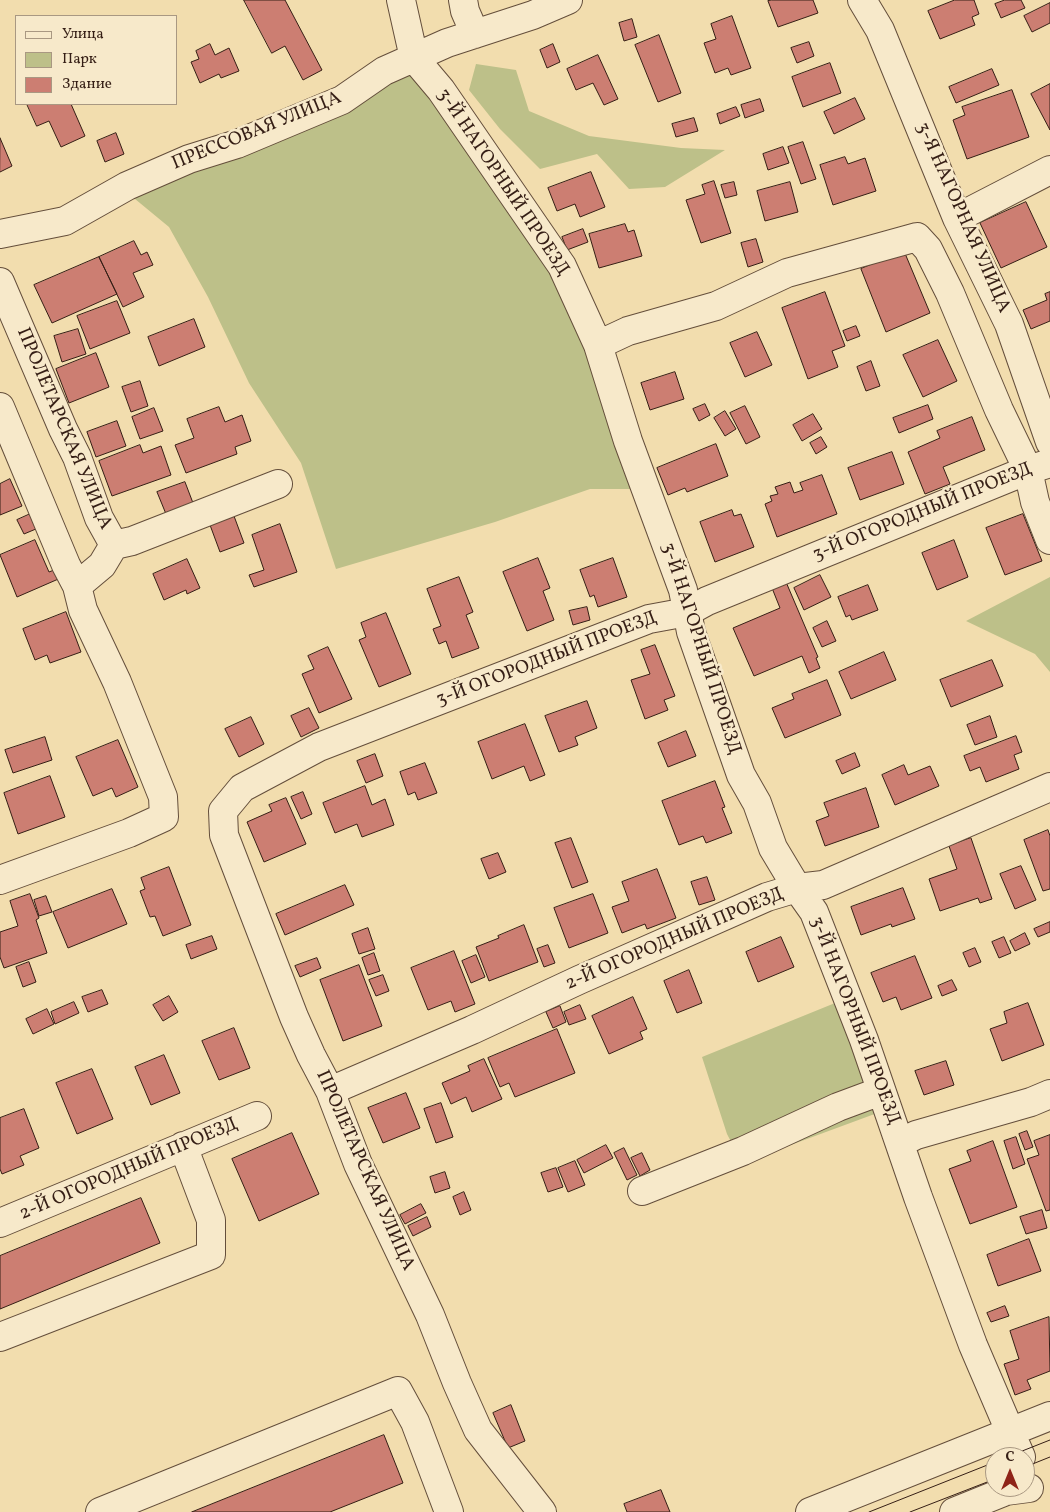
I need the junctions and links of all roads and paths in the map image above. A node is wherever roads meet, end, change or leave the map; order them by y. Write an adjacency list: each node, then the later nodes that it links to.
1 (401, 0): 6 (street, 3-Й НАГОРНЫЙ ПРОЕЗД)
2 (463, 0): 5 (street)
3 (568, 0): 5 (street, ПРЕССОВАЯ УЛИЦА)
4 (862, 0): 8 (street, 3-Я НАГОРНАЯ УЛИЦА)
5 (475, 34): 6 (street, ПРЕССОВАЯ УЛИЦА)
6 (414, 58): 9 (street, ПРЕССОВАЯ УЛИЦА); 11 (street, 3-Й НАГОРНЫЙ ПРОЕЗД)
7 (1050, 170): 8 (street)
8 (957, 218): 13 (street, 3-Я НАГОРНАЯ УЛИЦА)
9 (0, 234)
10 (0, 282): 17 (street, ПРОЛЕТАРСКАЯ УЛИЦА)
11 (598, 345): 14 (street); 19 (street, 3-Й НАГОРНЫЙ ПРОЕЗД)
12 (0, 407): 18 (street)
13 (1050, 442)
14 (1039, 467): 16 (street); 19 (street, 3-Й ОГОРОДНЫЙ ПРОЕЗД)
15 (278, 484): 17 (street)
16 (1050, 540)
17 (114, 545): 18 (street, ПРОЛЕТАРСКАЯ УЛИЦА)
18 (77, 586): 22 (street)
19 (687, 612): 21 (street, 3-Й ОГОРОДНЫЙ ПРОЕЗД); 23 (street, 3-Й НАГОРНЫЙ ПРОЕЗД)
20 (1050, 787): 23 (street, 2-Й ОГОРОДНЫЙ ПРОЕЗД)
21 (223, 812): 24 (street, ПРОЛЕТАРСКАЯ УЛИЦА)
22 (0, 880)
23 (797, 888): 24 (street, 2-Й ОГОРОДНЫЙ ПРОЕЗД); 25 (street, 3-Й НАГОРНЫЙ ПРОЕЗД)
24 (330, 1091): 39 (street, ПРОЛЕТАРСКАЯ УЛИЦА)
25 (881, 1091): 28 (street, 3-Й НАГОРНЫЙ ПРОЕЗД); 30 (street)
26 (1050, 1094): 28 (street)
27 (257, 1116): 29 (street, 2-Й ОГОРОДНЫЙ ПРОЕЗД)
28 (900, 1143): 34 (street, 3-Й НАГОРНЫЙ ПРОЕЗД)
29 (183, 1146): 31 (street, 2-Й ОГОРОДНЫЙ ПРОЕЗД); 32 (street)
30 (642, 1192)
31 (0, 1224)
32 (0, 1337)
33 (1050, 1416): 34 (street)
34 (1010, 1430): 35 (street, 3-Й НАГОРНЫЙ ПРОЕЗД); 40 (street)
35 (1017, 1447)
36 (993, 1497): 41 (street)
37 (100, 1512): 38 (street)
38 (449, 1512)
39 (542, 1512)
40 (810, 1512)
41 (954, 1512)

